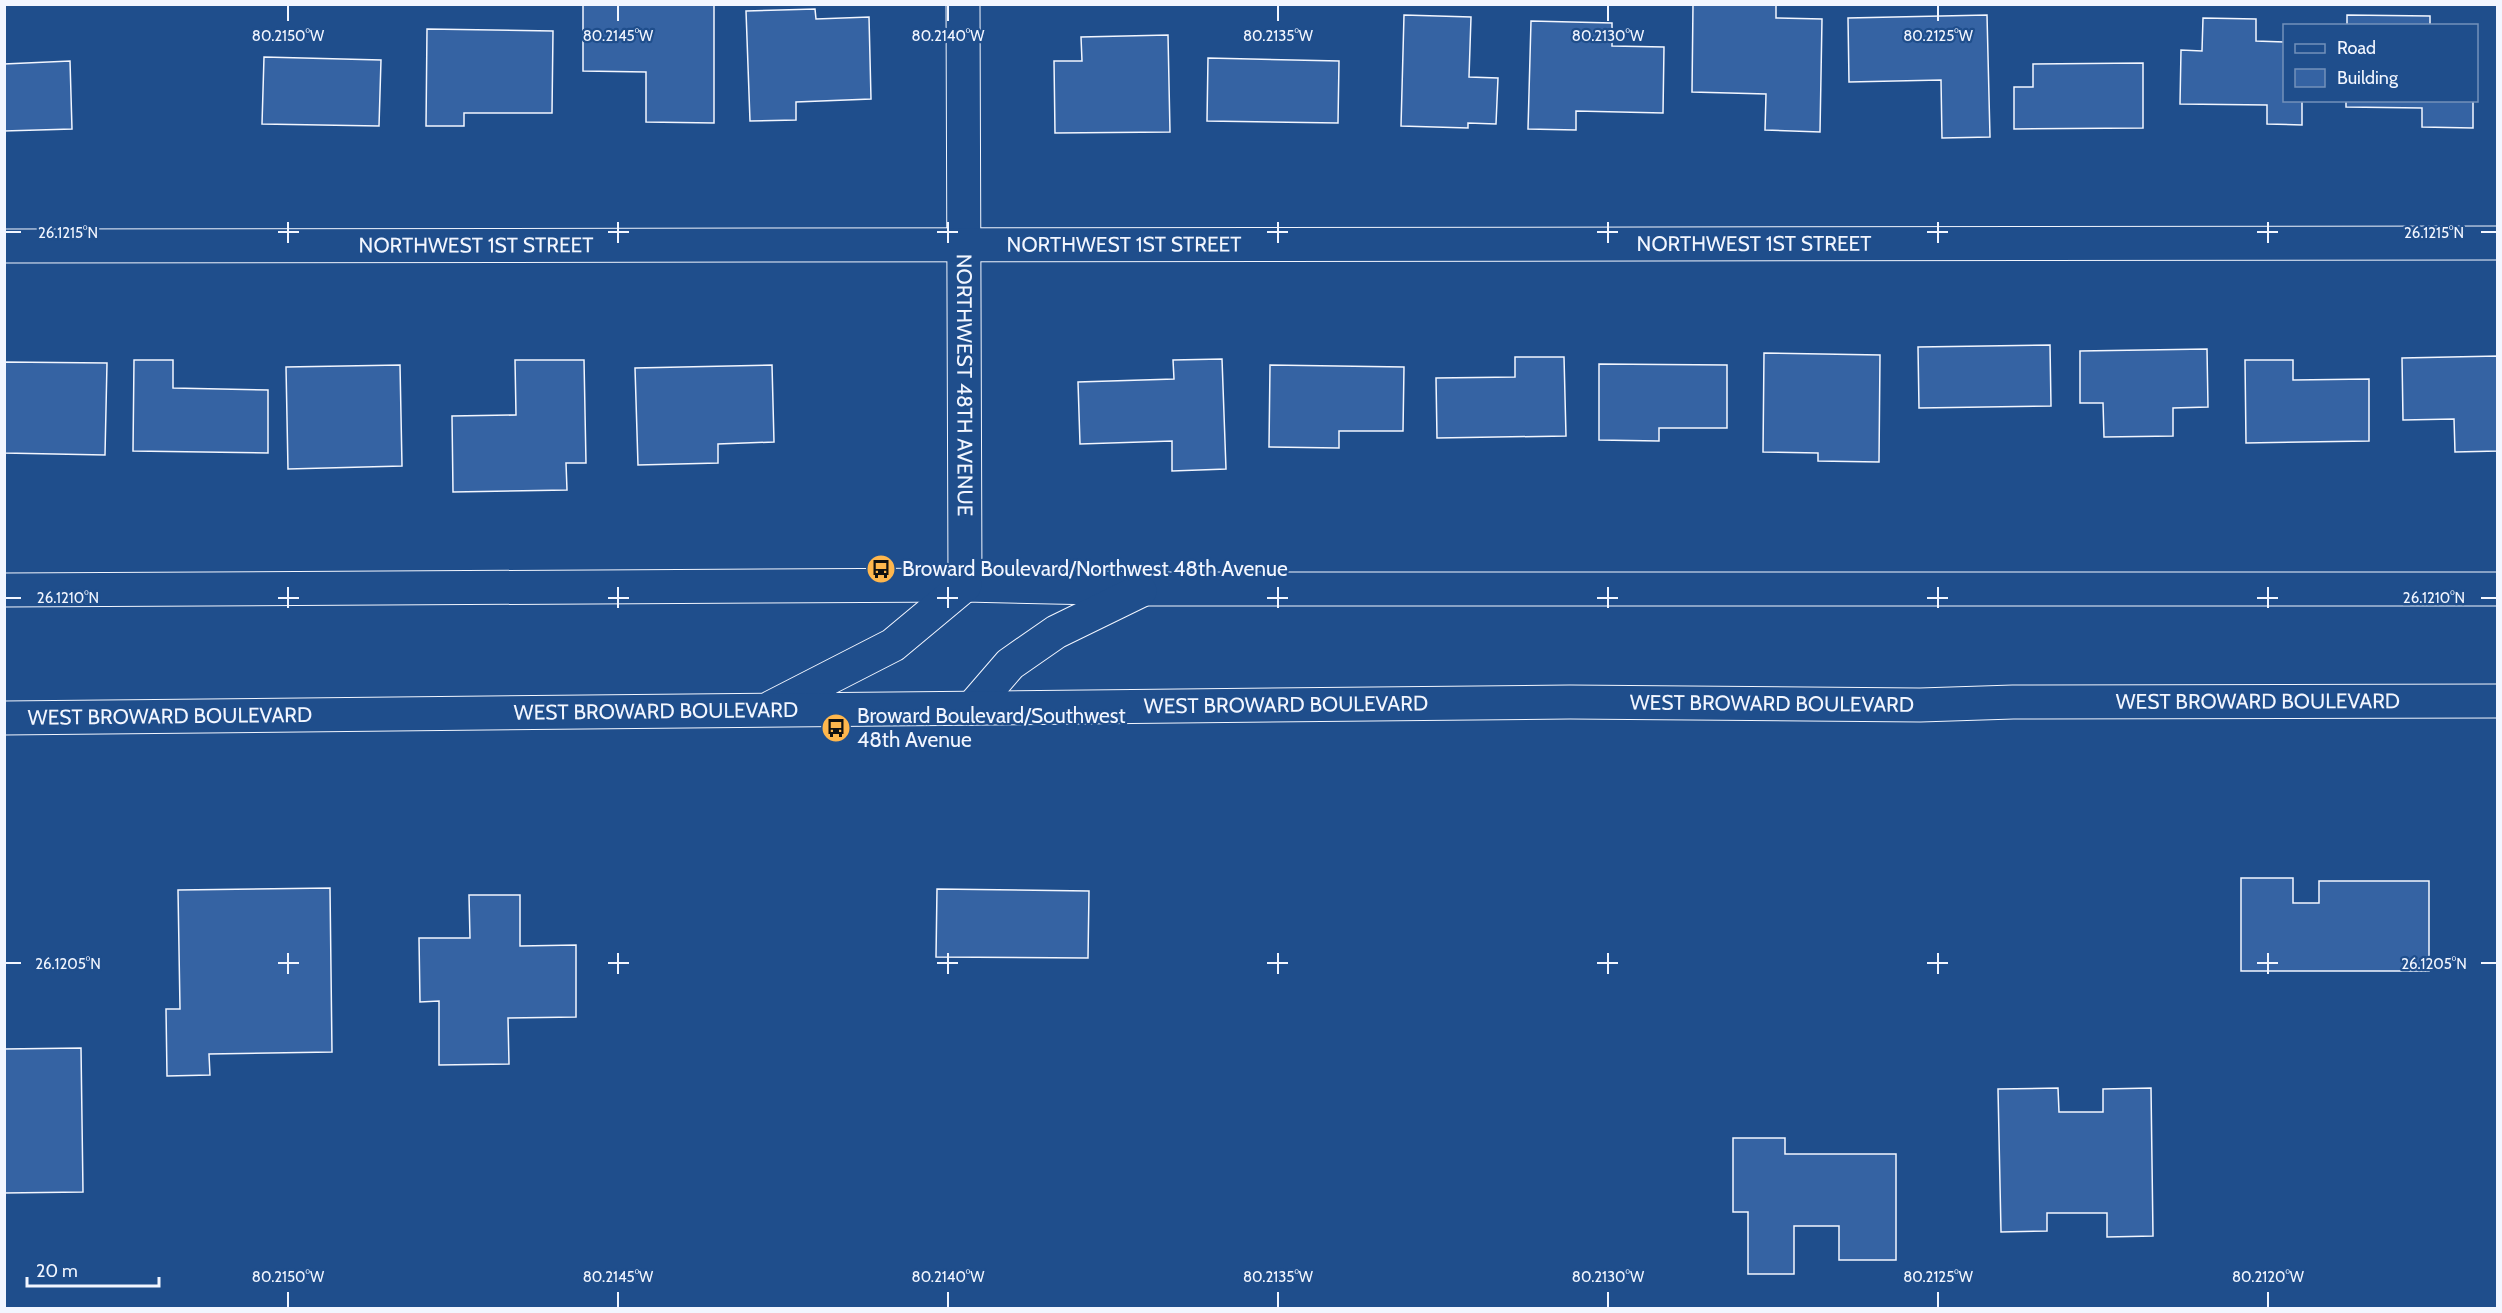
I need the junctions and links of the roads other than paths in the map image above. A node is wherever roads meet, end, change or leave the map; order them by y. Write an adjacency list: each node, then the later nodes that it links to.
1 (963, 4): 4 (main road, NORTHWEST 48TH AVENUE)
2 (2498, 243): 4 (main road, NORTHWEST 1ST STREET)
3 (4, 246): 4 (main road, NORTHWEST 1ST STREET)
4 (964, 246): 5 (main road, NORTHWEST 48TH AVENUE)
5 (965, 585): 6 (main road); 8 (main road); 11 (main road)
6 (1144, 589): 7 (main road); 10 (main road)
7 (2498, 589)
8 (4, 590)
9 (2498, 701): 10 (main road, WEST BROWARD BOULEVARD)
10 (972, 708): 11 (main road, WEST BROWARD BOULEVARD)
11 (765, 710): 12 (main road, WEST BROWARD BOULEVARD)
12 (4, 718)

